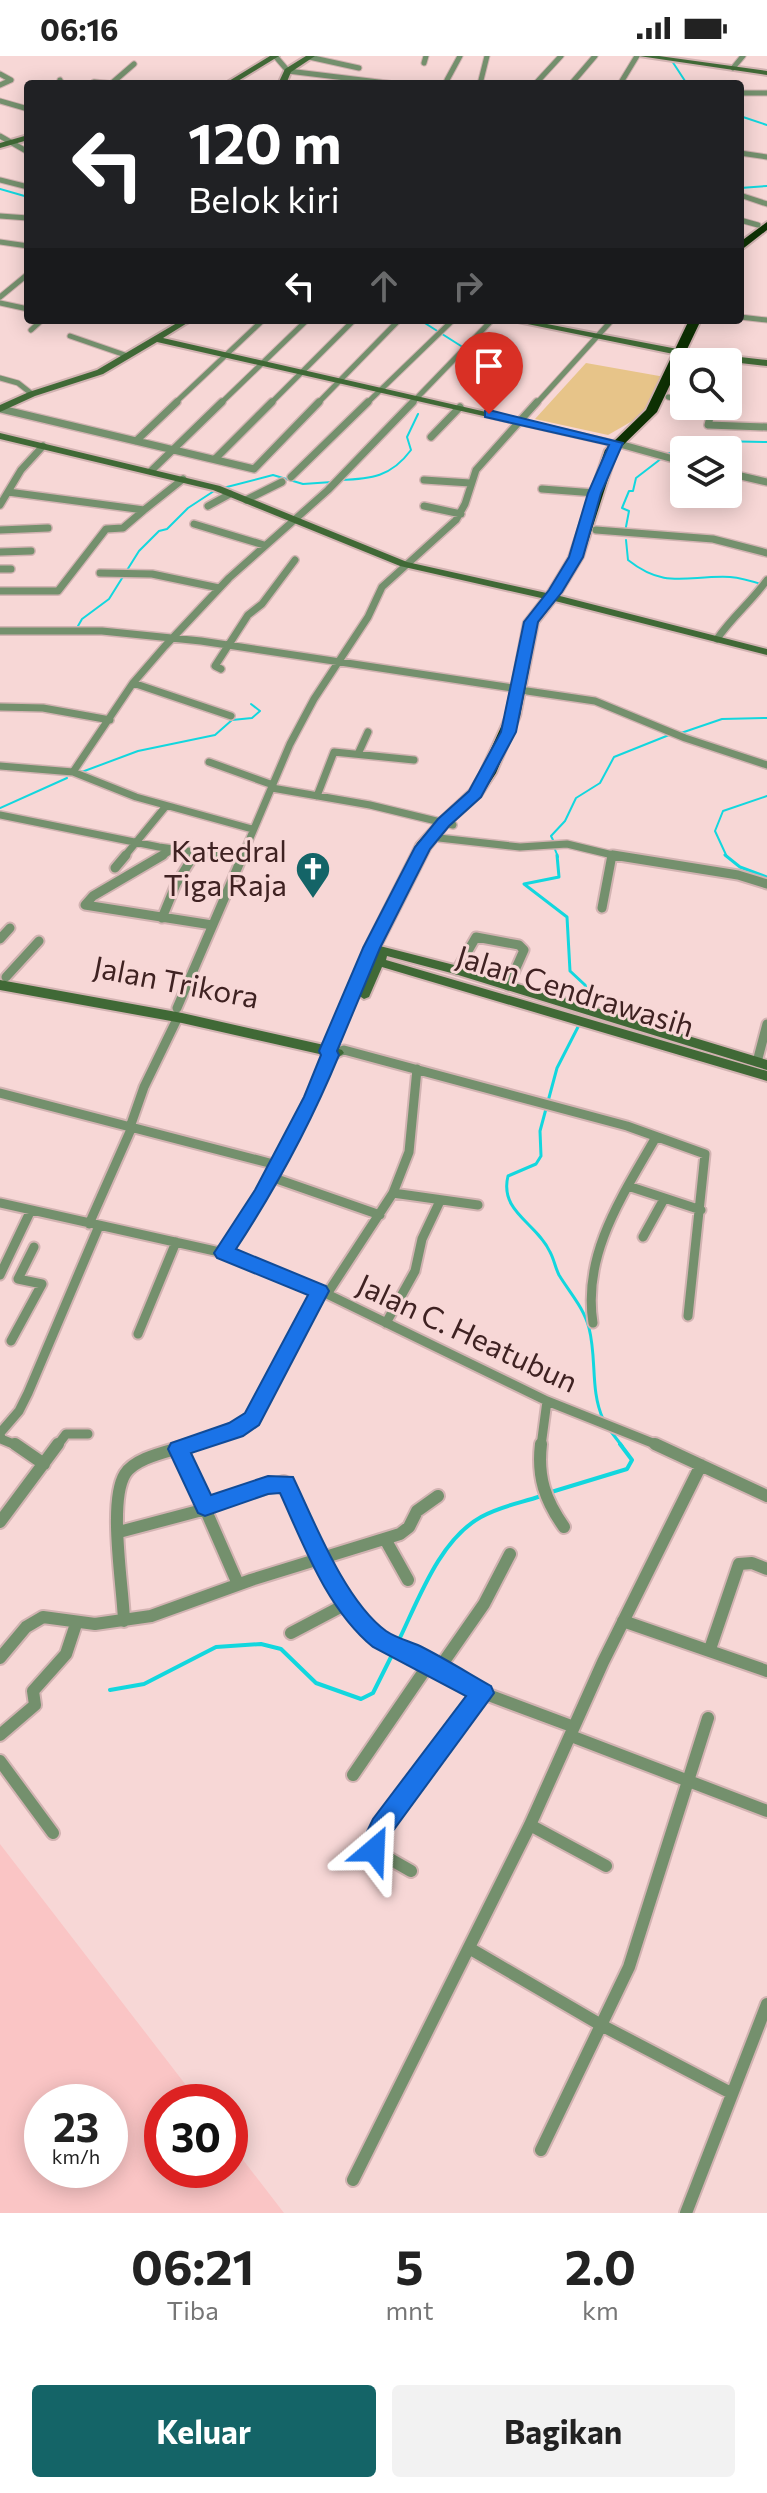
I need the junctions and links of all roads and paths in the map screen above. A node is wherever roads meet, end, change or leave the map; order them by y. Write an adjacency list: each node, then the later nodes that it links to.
1 (275, 56): 15 (street); 19 (street)
2 (426, 56): 11 (street)
3 (460, 56): 22 (street)
4 (487, 56): 23 (street)
5 (561, 56): 24 (street)
6 (595, 56): 25 (street)
7 (637, 56): 26 (street)
8 (643, 56): 14 (street)
9 (743, 56): 14 (street)
10 (310, 57): 13 (street); 15 (street)
11 (424, 63)
12 (134, 64): 18 (street)
13 (359, 68)
14 (733, 68): 16 (street)
15 (288, 71): 20 (street); 21 (street)
16 (767, 73)
17 (0, 74): 27 (street)
18 (118, 80)
19 (235, 80)
20 (284, 80)
21 (362, 80)
22 (447, 80)
23 (481, 80)
24 (539, 80)
25 (574, 80)
26 (622, 80)
27 (0, 85)
28 (744, 93): 29 (street)
29 (767, 93)
30 (0, 101): 31 (street)
31 (24, 108)
32 (0, 136): 34 (street)
33 (24, 138): 34 (street)
34 (4, 145): 35 (street)
35 (24, 151)
36 (744, 154): 37 (street)
37 (767, 157)
38 (0, 180): 39 (street)
39 (24, 186)
40 (744, 196): 41 (street)
41 (767, 204)
42 (0, 216): 43 (street)
43 (24, 218)
44 (744, 221): 45 (street)
45 (765, 224): 46 (highway); 48 (highway)
46 (744, 237)
47 (0, 242): 49 (street)
48 (744, 244)
49 (24, 245)
50 (24, 278): 51 (street)
51 (0, 300): 52 (street)
52 (24, 308)
53 (744, 317): 54 (street)
54 (767, 320)
55 (38, 324): 67 (street)
56 (182, 324): 70 (street)
57 (259, 324): 73 (street)
58 (303, 324): 77 (street)
59 (350, 324): 79 (street)
60 (395, 324): 81 (street)
61 (449, 324): 83 (street)
62 (488, 324): 86 (street)
63 (533, 324): 69 (street)
64 (608, 324): 69 (street)
65 (694, 324): 71 (highway)
66 (702, 324): 72 (highway)
67 (31, 330)
68 (70, 336): 75 (street)
69 (595, 336): 74 (street); 91 (street)
70 (154, 341): 73 (street); 75 (street); 89 (street)
71 (687, 348)
72 (689, 348)
73 (225, 355): 77 (street); 95 (street)
74 (670, 355)
75 (128, 356): 85 (street)
76 (742, 361): 78 (street)
77 (264, 363): 79 (street); 98 (street)
78 (767, 363)
79 (303, 372): 81 (street); 100 (street)
80 (0, 378): 85 (street)
81 (340, 380): 83 (street); 100 (street)
82 (670, 381): 96 (highway)
83 (381, 389): 86 (street); 103 (street)
84 (670, 392): 87 (highway)
85 (32, 394): 89 (street)
86 (418, 397): 88 (street); 119 (street)
87 (668, 397): 96 (highway)
88 (460, 407): 91 (street); 94 (street)
89 (2, 411): 95 (street)
90 (708, 420): 92 (street)
91 (519, 421): 96 (street); 108 (street)
92 (767, 427)
93 (0, 436): 97 (street)
94 (431, 437)
95 (136, 441): 98 (street)
96 (621, 444): 99 (street); 111 (highway); 123 (highway)
97 (43, 446): 101 (street); 110 (street)
98 (176, 450): 100 (street); 101 (street)
99 (670, 458)
100 (215, 459)
101 (151, 471): 104 (street)
102 (742, 476): 107 (street)
103 (291, 477)
104 (183, 479): 112 (street); 117 (street)
105 (424, 480): 108 (street)
106 (282, 482): 113 (street)
107 (767, 482)
108 (470, 483): 118 (street)
109 (542, 489): 111 (street)
110 (8, 492): 114 (street); 117 (street)
111 (595, 493): 136 (highway)
112 (230, 494): 113 (street); 115 (street)
113 (246, 500): 119 (street)
114 (0, 505)
115 (208, 506)
116 (424, 506): 118 (street)
117 (144, 510): 135 (street)
118 (461, 514): 129 (street)
119 (295, 520): 124 (street); 129 (street)
120 (194, 524): 124 (street)
121 (48, 528): 122 (street)
122 (0, 530)
123 (596, 530): 127 (street); 136 (highway)
124 (264, 545): 134 (street)
125 (31, 551): 126 (street)
126 (0, 552)
127 (767, 553)
128 (295, 560): 140 (street)
129 (404, 564): 136 (street); 142 (street)
130 (0, 569): 131 (street)
131 (11, 569)
132 (100, 573): 134 (street)
133 (765, 582): 139 (street)
134 (219, 588): 138 (street)
135 (0, 591)
136 (551, 599): 139 (street); 141 (street); 145 (highway)
137 (0, 631): 138 (street)
138 (173, 638): 140 (street); 144 (street)
139 (717, 639): 141 (street)
140 (231, 645): 142 (street); 143 (street)
141 (767, 655)
142 (340, 661): 145 (street); 156 (street)
143 (221, 669)
144 (133, 683): 147 (street); 148 (street)
145 (523, 690): 153 (street); 160 (highway)
146 (0, 707): 148 (street)
147 (231, 716)
148 (110, 720): 155 (street)
149 (368, 732): 150 (street)
150 (358, 754): 151 (street); 157 (street)
151 (414, 760)
152 (209, 762): 156 (street)
153 (767, 765)
154 (0, 766): 155 (street)
155 (73, 772): 158 (street)
156 (272, 787): 157 (street); 161 (street)
157 (317, 796): 160 (street)
158 (166, 806): 161 (street); 163 (street)
159 (0, 815): 163 (street)
160 (448, 824): 162 (highway); 176 (highway)
161 (252, 829): 167 (street)
162 (439, 838): 166 (street); 176 (highway)
163 (137, 843): 164 (street); 168 (street)
164 (173, 849): 165 (street); 171 (street)
165 (195, 853): 167 (street); 171 (street)
166 (612, 855): 169 (street); 170 (street)
167 (241, 858): 172 (street)
168 (115, 868)
169 (767, 884)
170 (602, 908)
171 (162, 918): 172 (street)
172 (212, 925): 181 (street)
173 (10, 928): 174 (street)
174 (0, 939)
175 (39, 941): 178 (street)
176 (375, 955): 177 (street, Jalan Cendrawasih); 180 (street, Jalan Cendrawasih); 184 (street)
177 (457, 970): 179 (street, Jalan Cendrawasih); 179 (street)
178 (2, 979): 181 (street, Jalan Trikora)
179 (508, 986): 180 (street, Jalan Cendrawasih)
180 (528, 998): 183 (street, Jalan Cendrawasih)
181 (178, 1013): 184 (street, Jalan Trikora); 189 (street)
182 (767, 1024): 185 (street)
183 (662, 1040): 185 (street, Jalan Cendrawasih); 187 (street, Jalan Cendrawasih)
184 (335, 1049): 186 (street); 191 (street)
185 (762, 1064)
186 (417, 1069): 190 (street); 194 (street)
187 (767, 1076)
188 (0, 1093): 189 (street)
189 (131, 1127): 191 (street); 202 (street)
190 (656, 1137): 193 (street); 200 (street)
191 (277, 1165): 192 (street)
192 (271, 1177): 201 (street); 206 (street)
193 (628, 1186): 195 (street); 211 (street)
194 (393, 1193): 196 (street); 201 (street)
195 (664, 1199): 200 (street); 203 (street)
196 (440, 1201): 198 (street); 210 (street)
197 (0, 1203): 199 (street, Jalan C. Heatubun)
198 (478, 1205)
199 (31, 1210): 202 (street, Jalan C. Heatubun); 207 (street)
200 (701, 1210): 209 (street)
201 (380, 1215): 208 (street)
202 (94, 1225): 204 (street, Jalan C. Heatubun); 217 (street)
203 (643, 1237)
204 (176, 1242): 206 (street, Jalan C. Heatubun); 212 (street)
205 (34, 1247): 213 (street)
206 (224, 1253): 208 (street, Jalan C. Heatubun)
207 (0, 1275)
208 (323, 1293): 210 (street, Jalan C. Heatubun); 216 (street)
209 (688, 1316)
210 (386, 1323): 214 (street, Jalan C. Heatubun)
211 (593, 1323)
212 (138, 1334)
213 (11, 1341)
214 (547, 1401): 218 (street, Jalan C. Heatubun); 223 (street)
215 (88, 1434): 217 (street)
216 (179, 1449): 221 (street); 224 (street)
217 (44, 1464): 222 (street)
218 (701, 1465): 220 (street, Jalan C. Heatubun); 233 (street)
219 (438, 1496): 225 (street)
220 (767, 1496)
221 (206, 1508): 224 (street); 227 (street); 230 (street)
222 (0, 1522)
223 (564, 1527)
224 (119, 1532): 232 (street)
225 (385, 1539): 227 (street); 229 (street)
226 (510, 1554): 238 (street)
227 (321, 1558): 230 (street); 231 (street)
228 (767, 1569): 237 (street)
229 (408, 1580)
230 (238, 1584): 232 (street)
231 (348, 1603): 235 (street); 238 (street)
232 (124, 1621): 234 (street)
233 (623, 1621): 237 (street); 242 (street)
234 (76, 1624): 236 (street); 243 (street)
235 (291, 1633)
236 (2, 1649)
237 (710, 1649): 239 (street)
238 (434, 1667): 240 (street); 245 (street)
239 (767, 1671)
240 (483, 1693): 242 (street); 251 (street)
241 (708, 1718): 246 (street)
242 (572, 1732): 246 (street); 248 (street)
243 (0, 1735)
244 (0, 1761): 249 (street)
245 (353, 1775)
246 (686, 1779): 247 (street); 254 (street)
247 (767, 1811)
248 (530, 1825): 250 (street); 252 (street)
249 (53, 1833)
250 (606, 1866)
251 (411, 1871)
252 (469, 1948): 254 (street); 257 (street)
253 (767, 2004): 255 (street)
254 (601, 2025): 255 (street); 256 (street)
255 (731, 2093): 258 (street)
256 (541, 2150)
257 (353, 2180)
258 (686, 2213)

